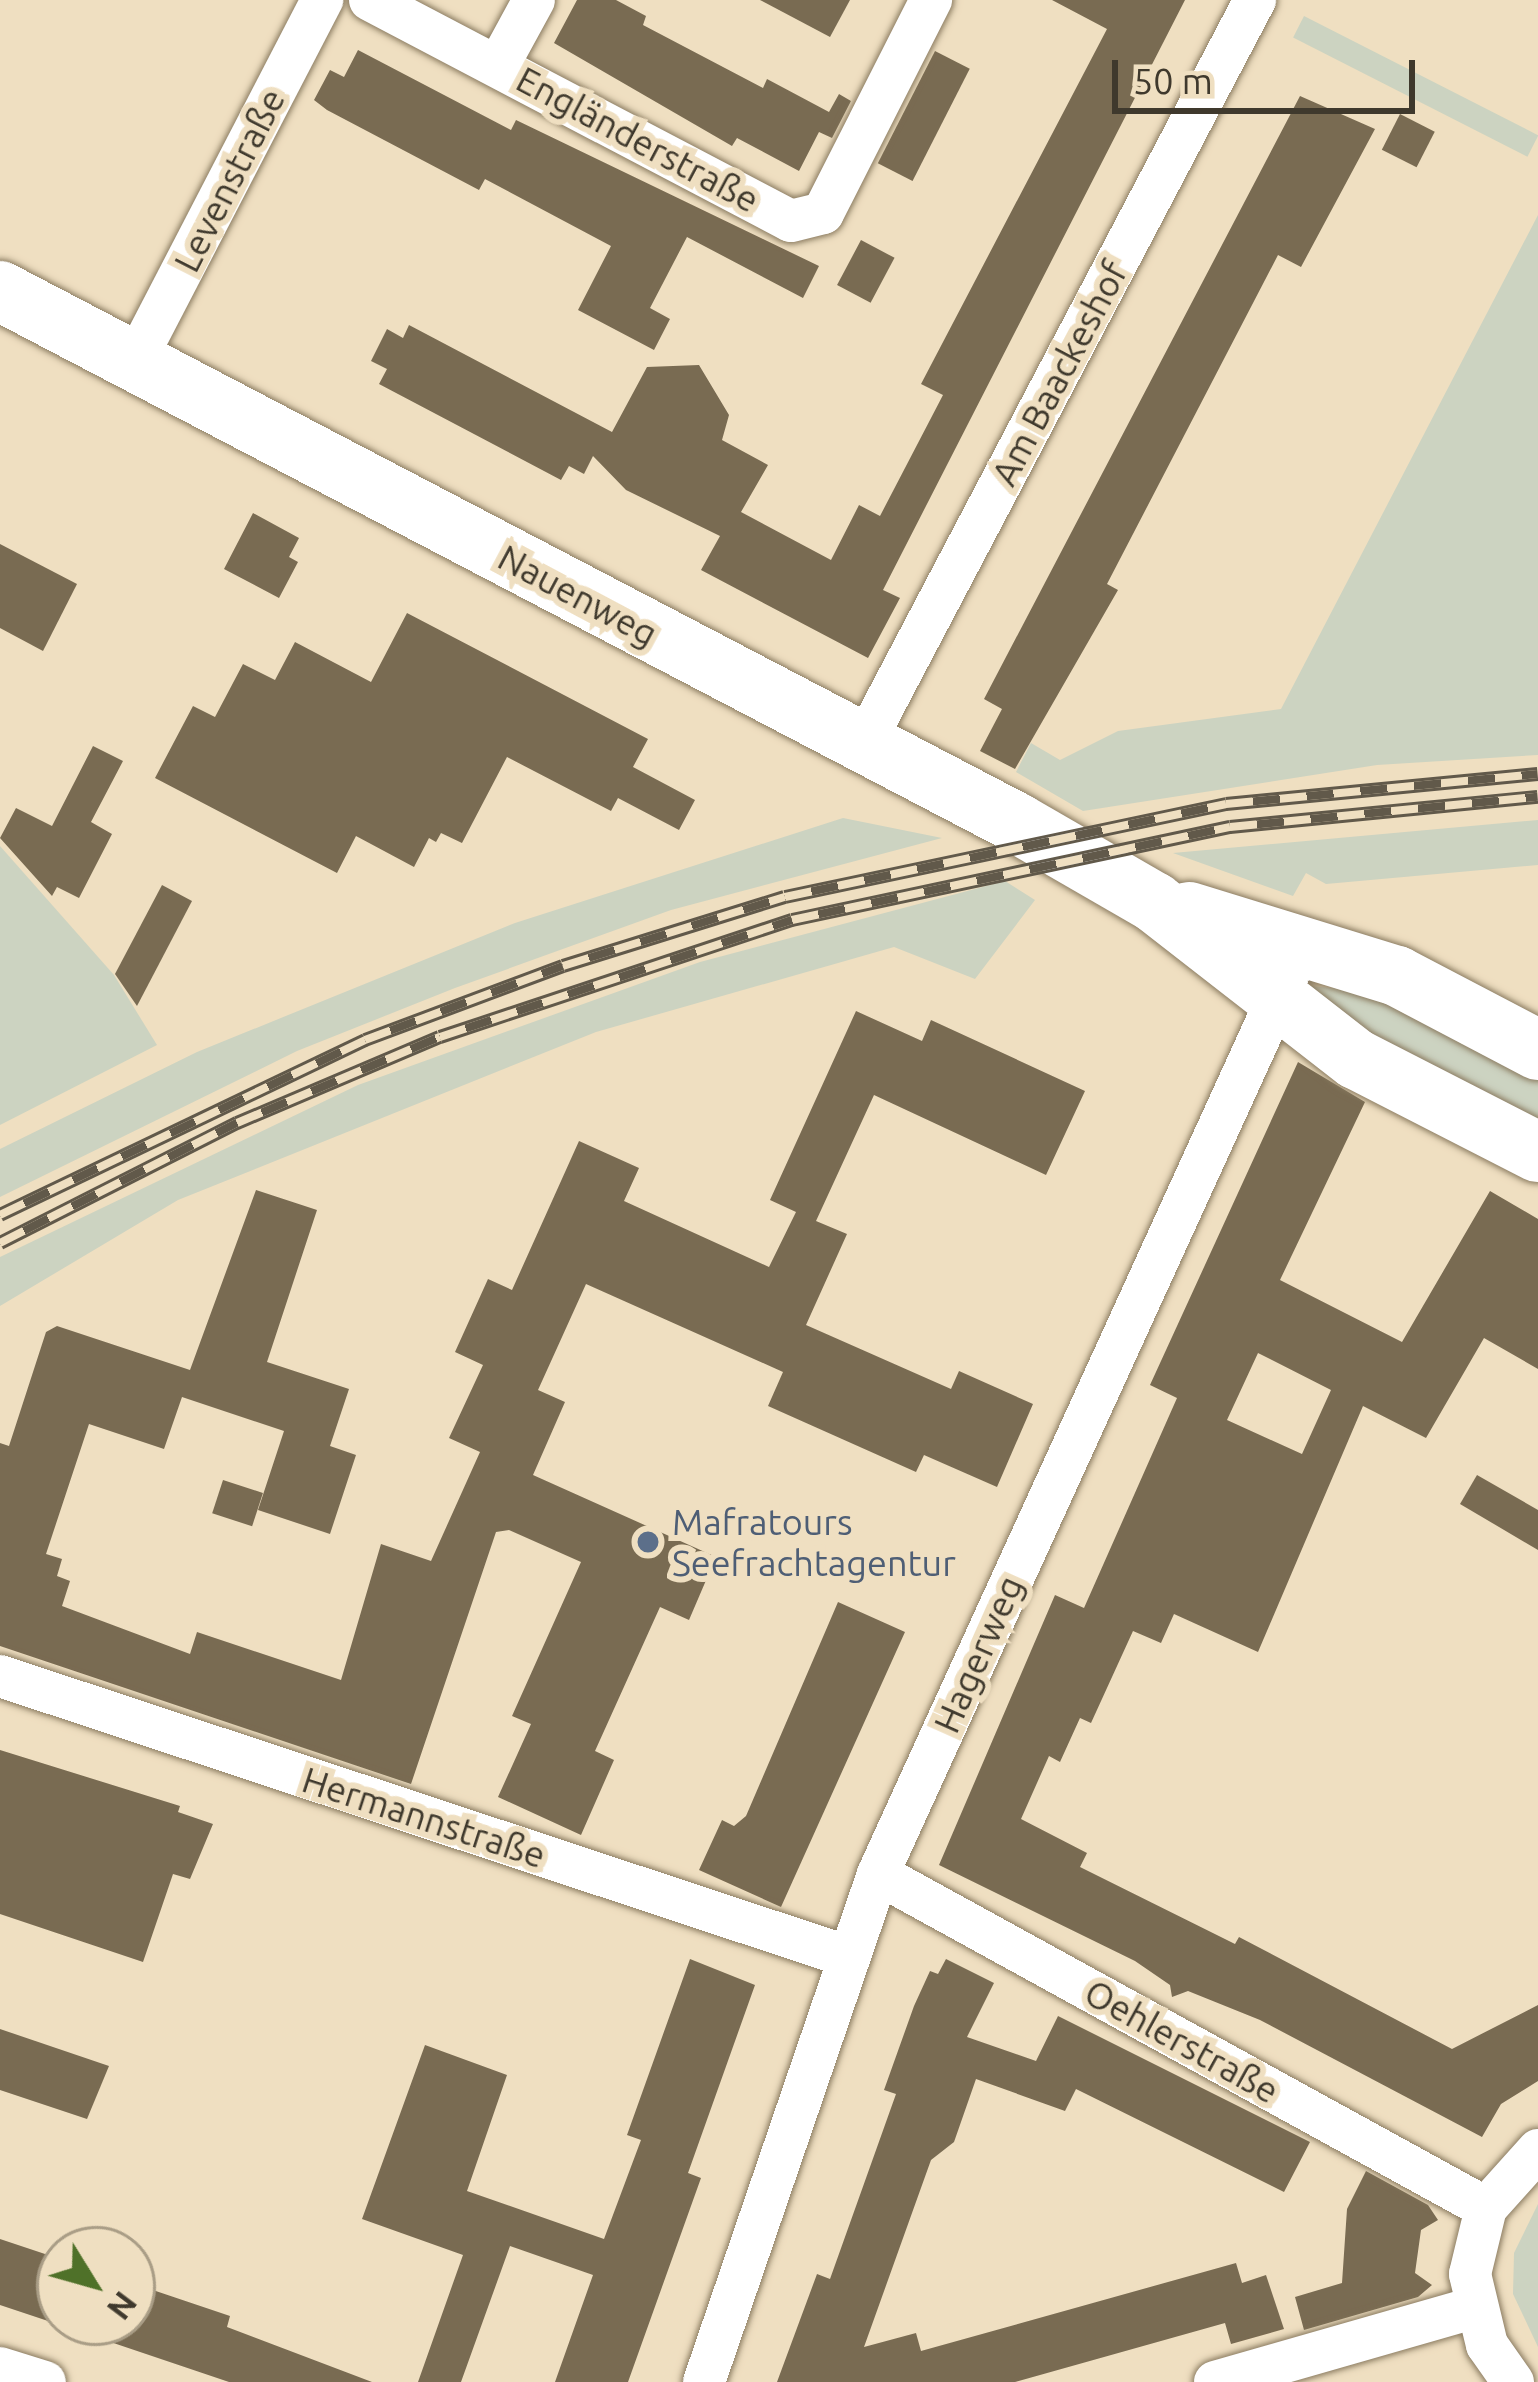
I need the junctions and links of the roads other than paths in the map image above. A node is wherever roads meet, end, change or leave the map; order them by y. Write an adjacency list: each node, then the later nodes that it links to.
1 (322, 0): 8 (street, Levenstraße)
2 (370, 0): 6 (street, Engländerstraße)
3 (534, 0): 6 (street, Engländerstraße)
4 (931, 0): 6 (street, Engländerstraße)
5 (1255, 0): 9 (street, Am Baackeshof)
6 (498, 66)
7 (0, 291): 8 (street, Nauenweg)
8 (135, 361): 9 (street, Nauenweg)
9 (863, 745): 10 (street, Nauenweg)
10 (1289, 972): 11 (street, Nauenweg); 12 (street, Nauenweg); 14 (street, Hagerweg)
11 (1538, 1050)
12 (1538, 1152)
13 (0, 1676): 15 (street, Hermannstraße)
14 (878, 1874): 15 (street, Hagerweg); 17 (street, Oehlerstraße)
15 (849, 1957): 21 (street, Hagerweg)
16 (1538, 2150): 17 (street)
17 (1486, 2208): 18 (street)
18 (1473, 2308): 22 (street); 23 (street)
19 (0, 2368): 20 (street)
20 (45, 2382)
21 (704, 2382)
22 (1216, 2382)
23 (1513, 2382)

